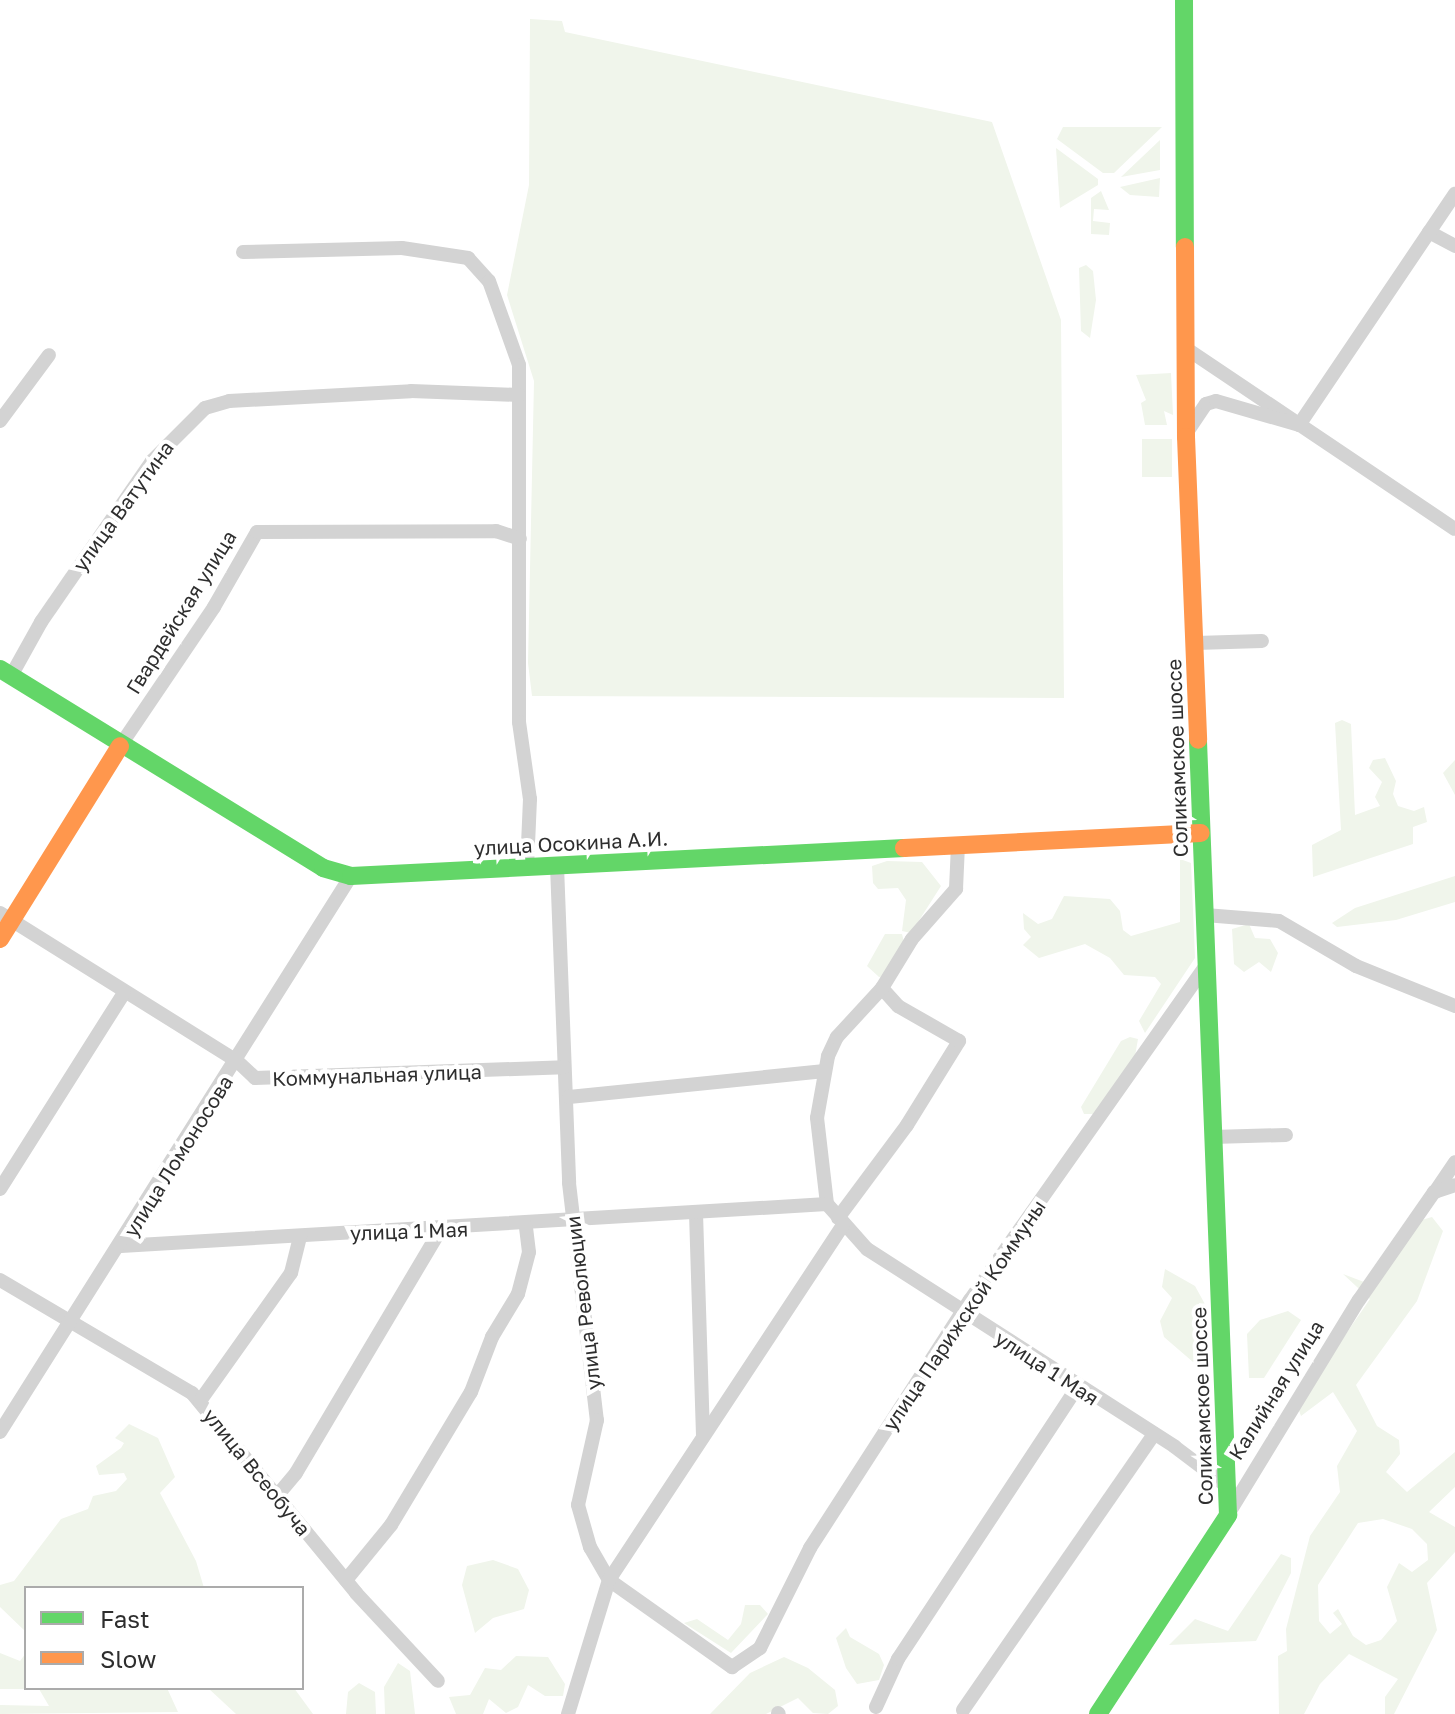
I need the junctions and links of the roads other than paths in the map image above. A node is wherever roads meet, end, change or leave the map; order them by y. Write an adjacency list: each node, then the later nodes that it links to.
1 (1184, 0): 6 (main road, Соликамское шоссе)
2 (1455, 194): 3 (street)
3 (1429, 232): 4 (street); 10 (street)
4 (1455, 246)
5 (243, 252): 8 (street)
6 (1184, 347): 10 (street); 11 (main road, Соликамское шоссе)
7 (49, 355): 9 (street)
8 (519, 395): 13 (street); 16 (street, улица Ватутина)
9 (0, 421)
10 (1299, 425): 11 (street); 12 (street)
11 (1186, 437): 15 (main road, Соликамское шоссе)
12 (1455, 529)
13 (520, 539): 17 (street, Гвардейская улица); 21 (street)
14 (1262, 641): 15 (street)
15 (1196, 643): 18 (main road, Соликамское шоссе)
16 (5, 672): 17 (main road, улица Осокина А.И.)
17 (120, 746): 22 (main road, улица Осокина А.И.); 24 (main road, Гвардейская улица)
18 (1201, 833): 19 (main road, улица Осокина А.И.); 23 (main road, Соликамское шоссе)
19 (958, 845): 20 (main road, улица Осокина А.И.); 27 (street)
20 (557, 866): 21 (main road, улица Осокина А.И.); 31 (street, улица Революции)
21 (527, 869): 22 (main road, улица Осокина А.И.)
22 (351, 876): 30 (street, улица Ломоносова)
23 (1205, 915): 26 (main road, Соликамское шоссе); 29 (street)
24 (6, 916): 25 (main road, Гвардейская улица); 28 (street, Коммунальная улица)
25 (0, 939)
26 (1207, 966): 35 (main road, Соликамское шоссе); 49 (street, улица Парижской Коммуны)
27 (882, 988): 32 (street); 43 (street)
28 (124, 993): 30 (street, Коммунальная улица); 38 (street)
29 (1455, 1006)
30 (237, 1061): 31 (street, Коммунальная улица); 47 (street, улица Ломоносова)
31 (564, 1067): 33 (street, улица Революции)
32 (825, 1071): 33 (street); 40 (street)
33 (569, 1097): 42 (street, улица Революции)
34 (1286, 1135): 35 (street)
35 (1213, 1137): 56 (main road, Соликамское шоссе)
36 (1455, 1162): 39 (street, Калийная улица)
37 (1455, 1185): 39 (street)
38 (0, 1189)
39 (1434, 1192): 58 (street, Калийная улица)
40 (827, 1204): 41 (street, улица 1 Мая); 43 (street, улица 1 Мая)
41 (696, 1213): 42 (street, улица 1 Мая); 55 (street)
42 (572, 1221): 44 (street, улица 1 Мая); 60 (street, улица Революции)
43 (840, 1222): 49 (street, улица 1 Мая); 55 (street)
44 (526, 1226): 45 (street, улица 1 Мая); 59 (street)
45 (441, 1229): 46 (street, улица 1 Мая); 57 (street)
46 (300, 1236): 47 (street, улица 1 Мая); 52 (street)
47 (121, 1246): 50 (street, улица Ломоносова)
48 (0, 1280): 50 (street, улица Всеобуча)
49 (963, 1313): 51 (street, улица 1 Мая); 61 (street, улица Парижской Коммуны)
50 (68, 1323): 52 (street, улица Всеобуча); 53 (street, улица Ломоносова)
51 (1077, 1388): 54 (street, улица 1 Мая); 63 (street)
52 (200, 1401): 57 (street, улица Всеобуча)
53 (0, 1432)
54 (1154, 1434): 56 (street, улица 1 Мая); 64 (street)
55 (703, 1437): 60 (street)
56 (1227, 1486): 58 (main road, Соликамское шоссе)
57 (276, 1497): 59 (street, улица Всеобуча)
58 (1228, 1515): 66 (main road, Калийная улица)
59 (346, 1580): 62 (street, улица Всеобуча)
60 (609, 1580): 61 (street, улица Революции); 65 (street)
61 (732, 1667)
62 (438, 1681)
63 (876, 1707)
64 (963, 1710)
65 (568, 1714)
66 (1098, 1714)

